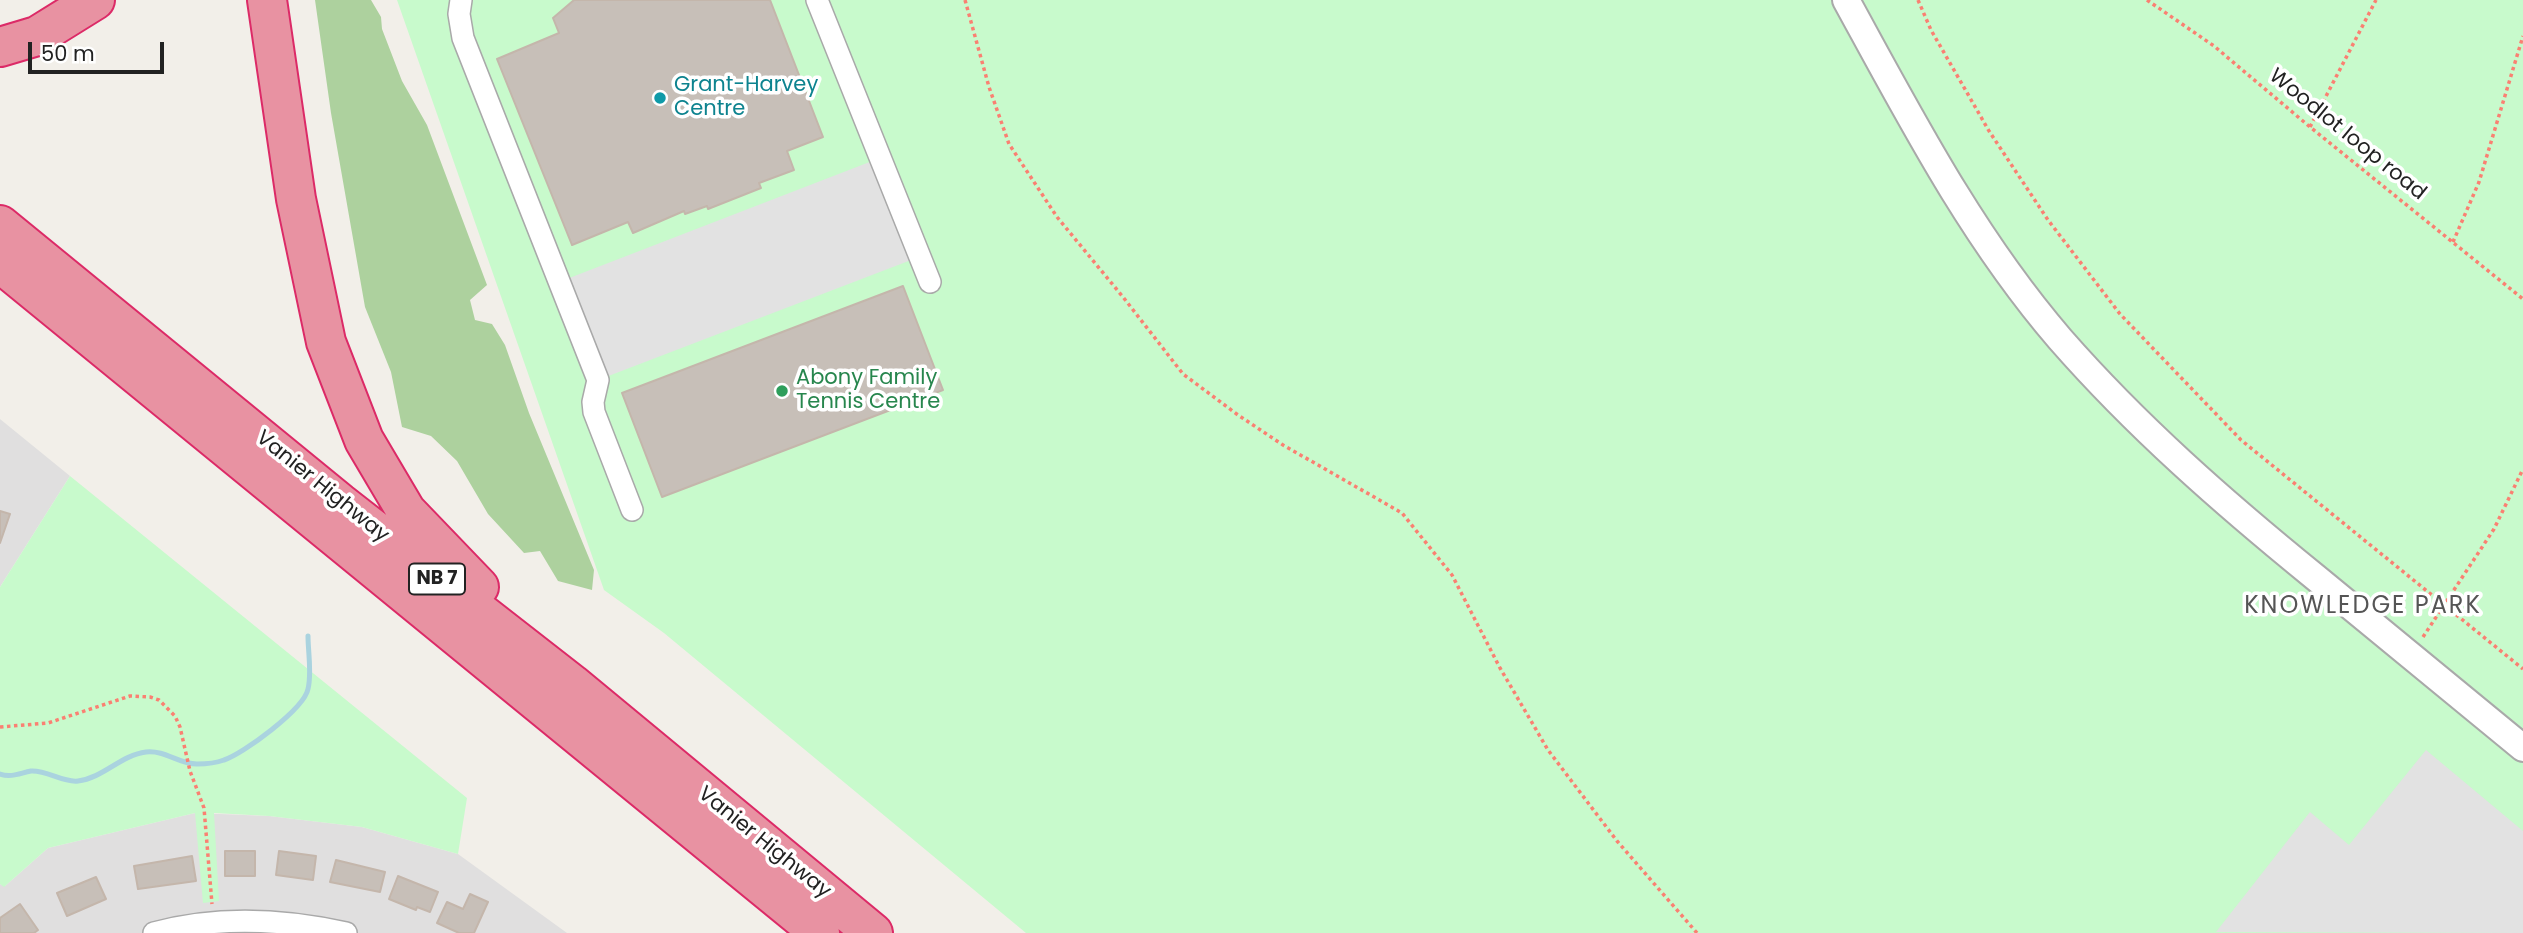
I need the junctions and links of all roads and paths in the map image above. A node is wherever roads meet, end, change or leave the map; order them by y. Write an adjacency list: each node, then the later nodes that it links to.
1 (95, 0): 11 (highway)
2 (267, 0): 23 (highway)
3 (461, 0): 19 (street)
4 (817, 0): 16 (street)
5 (965, 0): 31 (path)
6 (1846, 0): 21 (street)
7 (1918, 0): 20 (path)
8 (2147, 0): 12 (path, Woodlot loop road)
9 (2376, 0): 12 (path)
10 (2523, 36): 14 (path)
11 (0, 47)
12 (2310, 127): 14 (path, Woodlot loop road)
13 (0, 225): 23 (highway, Vanier Highway / NB 7)
14 (2453, 242): 17 (path, Woodlot loop road)
15 (0, 263): 29 (highway, Vanier Highway / NB 7)
16 (930, 282)
17 (2523, 299)
18 (2523, 469): 20 (path)
19 (632, 510)
20 (2444, 604): 21 (path); 22 (path)
21 (2410, 656): 25 (street)
22 (2523, 669)
23 (572, 684): 30 (highway, Vanier Highway / NB 7)
24 (0, 727): 26 (path)
25 (2523, 748)
26 (212, 922): 27 (street); 28 (street)
27 (153, 933)
28 (346, 933)
29 (820, 933)
30 (873, 933)
31 (1697, 933)

